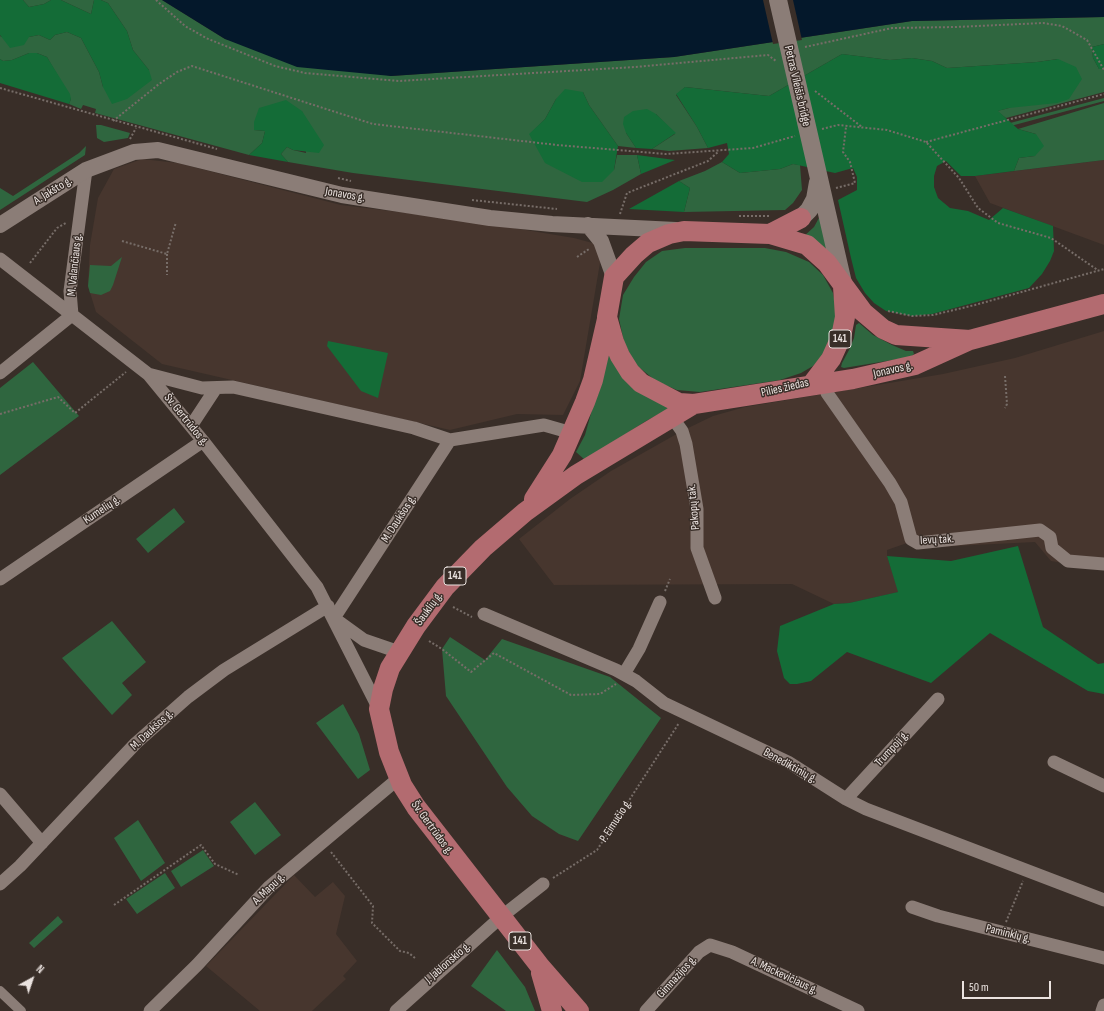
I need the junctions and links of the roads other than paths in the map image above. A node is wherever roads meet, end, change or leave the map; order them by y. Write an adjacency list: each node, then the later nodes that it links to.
1 (778, 0): 4 (main road, Petras Vileišis bridge / 141)
2 (108, 161): 3 (street, A. Jakšto g.); 7 (street, Jonavos g.)
3 (86, 170): 6 (street, A. Jakšto g.); 14 (street, M. Valančiaus g.)
4 (823, 178): 5 (main road, 141); 12 (main road, 141)
5 (801, 218): 8 (main road, 141)
6 (0, 225)
7 (588, 225): 9 (street, Jonavos g.); 11 (street)
8 (772, 225): 9 (main road, 141); 12 (main road)
9 (684, 231): 11 (main road, 141)
10 (0, 259): 14 (street, Šv. Gertrūdos g.)
11 (614, 277): 15 (main road, Pilies žiedas / 141)
12 (843, 286): 16 (main road, Jonavos g.); 19 (main road, Pilies žiedas / 141)
13 (1104, 304): 16 (main road, Jonavos g.)
14 (72, 315): 17 (street); 18 (street, Šv. Gertrūdos g.)
15 (607, 317): 21 (main road, Pilies žiedas); 24 (main road, Šauklių g. / 141)
16 (970, 340): 19 (main road, Jonavos g.)
17 (0, 373)
18 (148, 374): 20 (street); 23 (street, Šv. Gertrūdos g.)
19 (818, 383): 21 (main road, Pilies žiedas / 141); 28 (street, Ievų tak.)
20 (216, 388): 23 (street); 25 (street)
21 (694, 404): 22 (main road, 141)
22 (672, 417): 27 (main road, Šauklių g. / 141); 30 (street, Pakopų tak.)
23 (192, 426): 26 (street, Šv. Gertrūdos g.)
24 (572, 433): 25 (street); 27 (main road, Šauklių g. / 141)
25 (450, 440): 32 (street, M. Daukšos g.)
26 (203, 441): 29 (street, Kumelių g.); 32 (street, Šv. Gertrūdos g.)
27 (525, 512): 34 (main road, Šauklių g. / 141)
28 (1104, 564)
29 (0, 579)
30 (715, 598)
31 (660, 602): 35 (street)
32 (331, 612): 34 (street, Šv. Gertrūdos g.); 37 (street, Šv. Gertrūdos g.); 43 (street, M. Daukšos g.)
33 (484, 614): 35 (street, Benediktinių g.)
34 (399, 652): 37 (main road, Šauklių g. / 141)
35 (624, 674): 42 (street, Benediktinių g.)
36 (938, 699): 42 (street, Trumpoji g.)
37 (379, 709): 39 (main road, Šv. Gertrūdos g. / 141)
38 (1054, 762): 40 (street)
39 (399, 778): 48 (main road, Šv. Gertrūdos g. / 141); 55 (street, A. Mapu g.)
40 (1104, 786)
41 (0, 794): 43 (street)
42 (846, 799): 46 (street, Benediktinių g.)
43 (42, 843): 44 (street, M. Daukšos g.)
44 (0, 884)
45 (543, 884): 48 (street)
46 (1104, 900)
47 (912, 907): 50 (street, Paminklų g.)
48 (501, 917): 51 (main road, Šv. Gertrūdos g. / 141); 56 (street, J. Jablonskio g.)
49 (710, 945): 59 (street, Gimnazijos g.); 60 (street, A. Mackevičiaus g.)
50 (1104, 958)
51 (539, 965): 57 (main road); 58 (main road, Šv. Gertrūdos g. / 141)
52 (0, 991): 54 (street)
53 (1104, 1005): 61 (street)
54 (21, 1011)
55 (150, 1011)
56 (396, 1011)
57 (552, 1011)
58 (579, 1011)
59 (646, 1011)
60 (858, 1011)
61 (1102, 1011)

